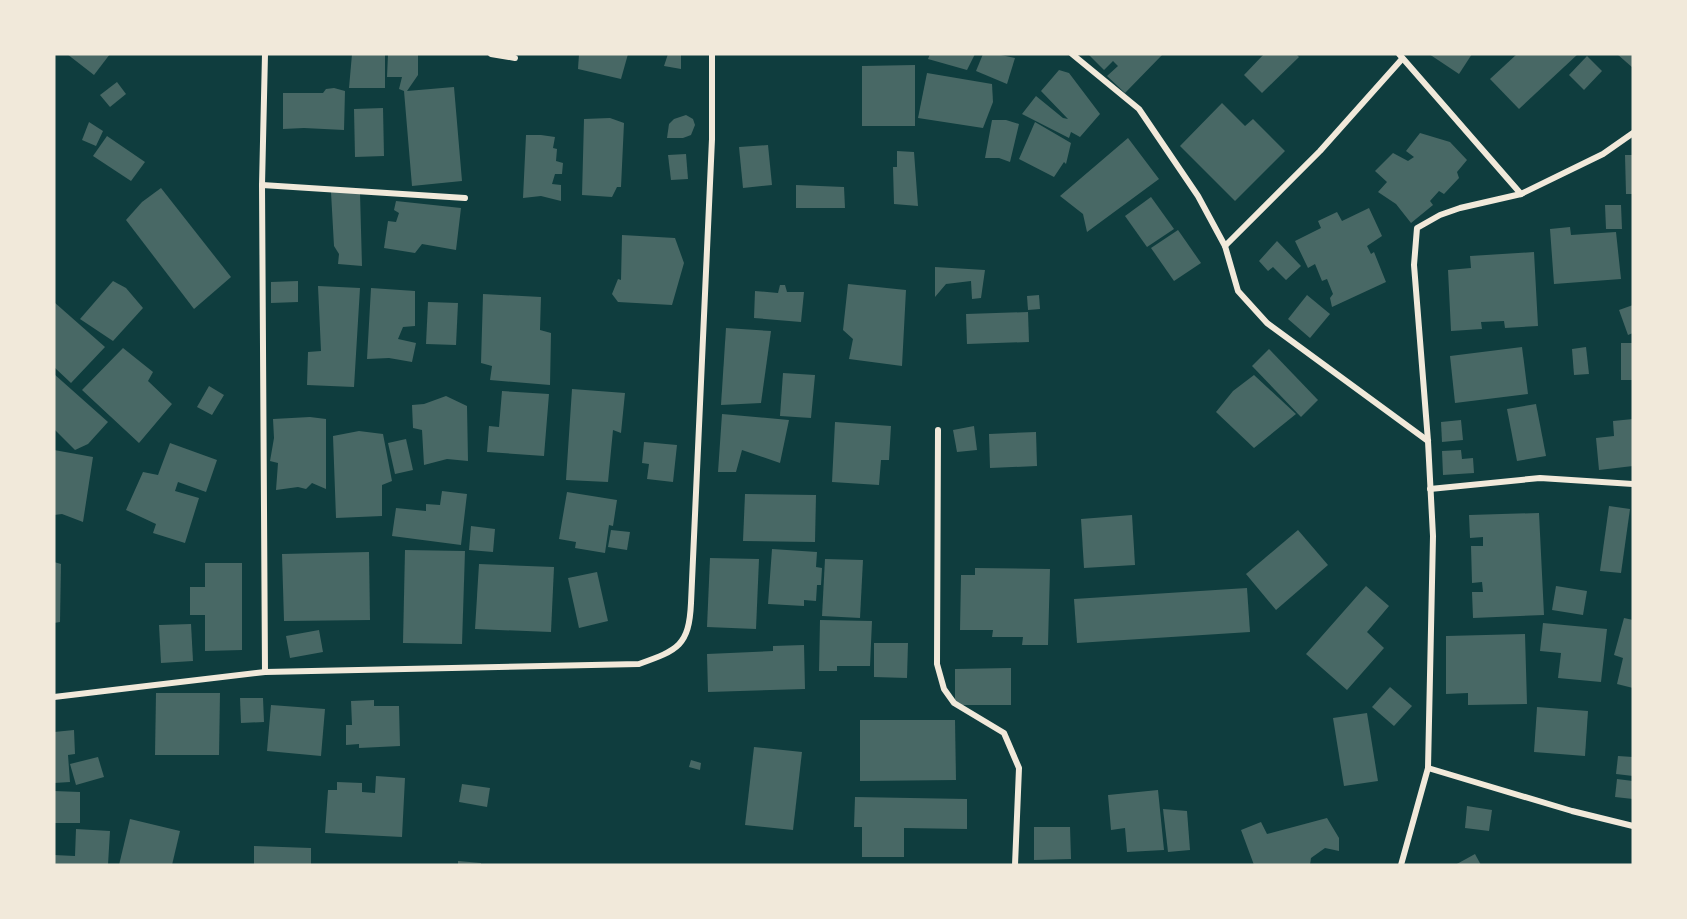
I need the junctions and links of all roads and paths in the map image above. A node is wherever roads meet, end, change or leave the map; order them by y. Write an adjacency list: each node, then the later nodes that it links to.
1 (265, 54): 8 (street)
2 (491, 54): 6 (street)
3 (712, 54): 16 (street)
4 (1072, 54): 11 (street)
5 (1401, 56): 9 (street); 11 (street)
6 (515, 58)
7 (1633, 133): 9 (street)
8 (262, 185): 10 (street); 16 (street)
9 (1521, 194): 13 (street)
10 (465, 198)
11 (1225, 246): 13 (street)
12 (938, 430): 20 (street)
13 (1428, 441): 15 (street)
14 (1633, 484): 15 (street)
15 (1430, 489): 18 (street)
16 (265, 672): 17 (street)
17 (54, 697)
18 (1428, 768): 19 (street); 21 (street)
19 (1633, 826)
20 (1015, 865)
21 (1401, 865)

